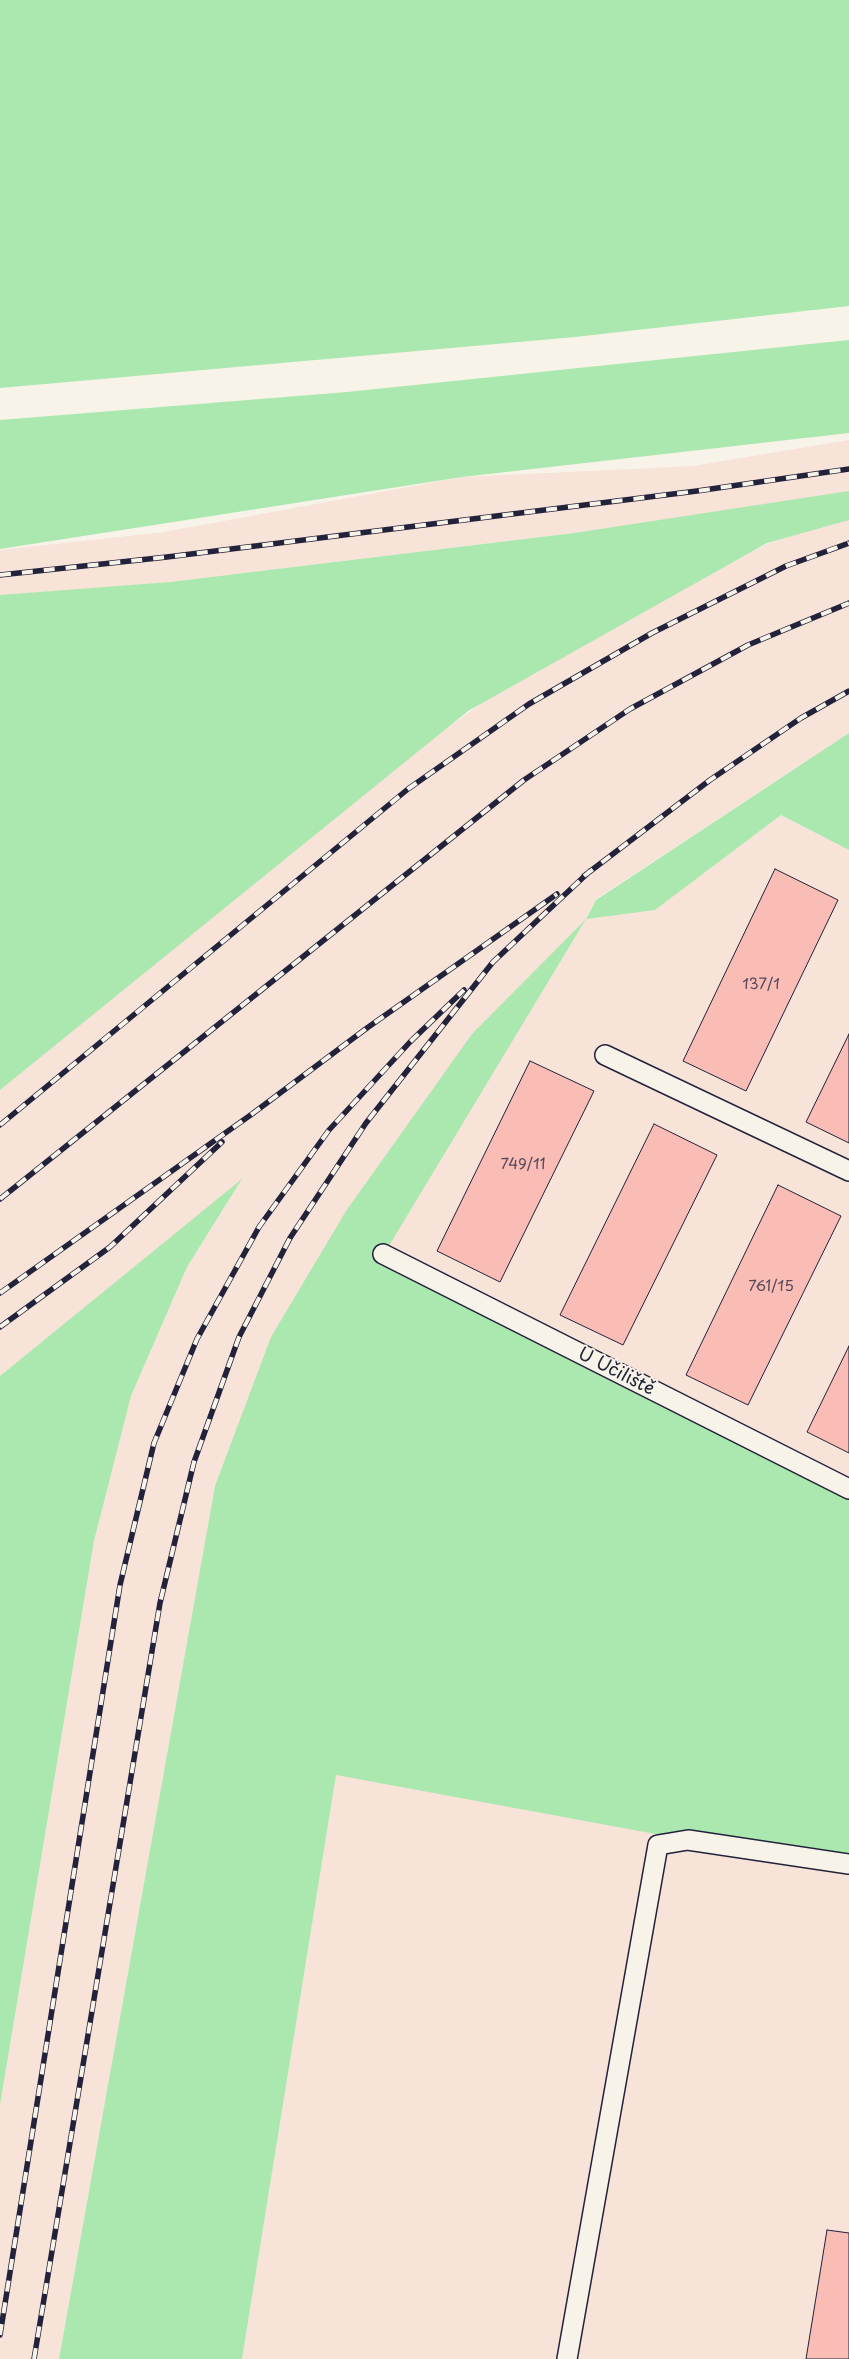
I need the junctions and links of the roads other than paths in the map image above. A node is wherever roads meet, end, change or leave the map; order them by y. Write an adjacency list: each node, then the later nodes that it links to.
1 (605, 1055): 2 (lane)
2 (849, 1172)
3 (383, 1254): 4 (lane, U Učiliště)
4 (849, 1489)
5 (849, 1864): 6 (lane)
6 (567, 2359)

